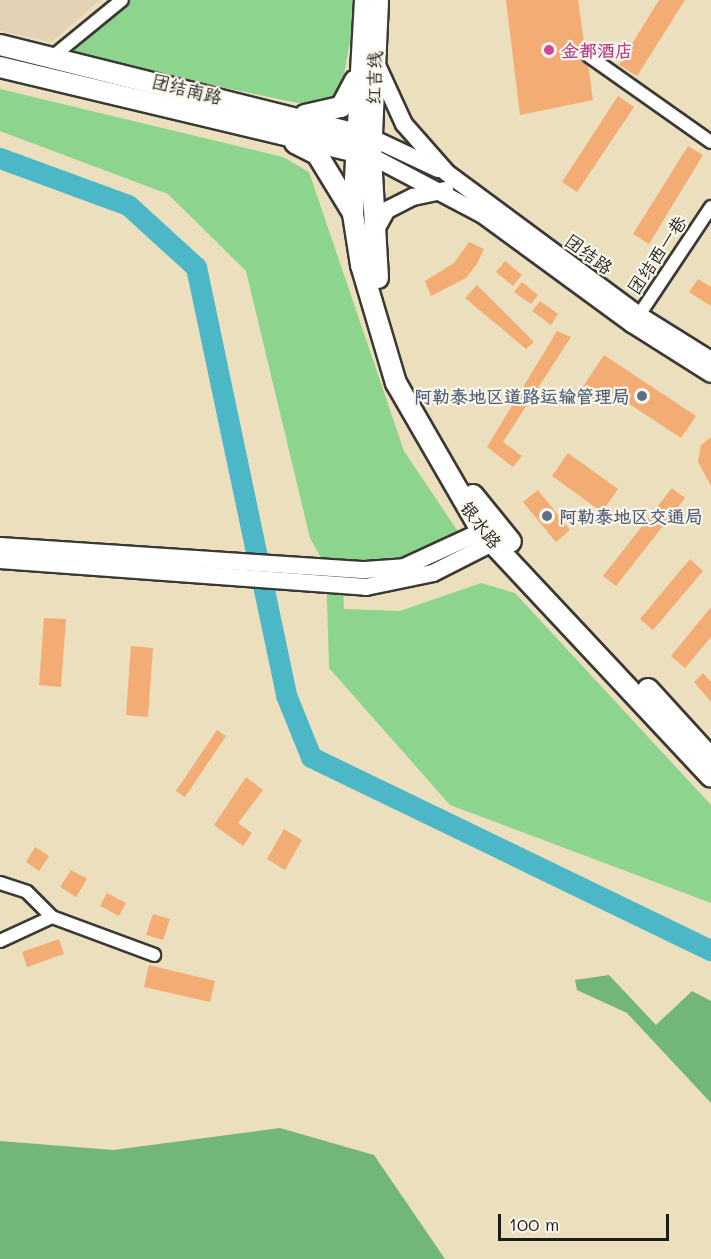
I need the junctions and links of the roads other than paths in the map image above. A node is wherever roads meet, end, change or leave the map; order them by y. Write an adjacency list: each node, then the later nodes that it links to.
1 (122, 0): 6 (street)
2 (365, 0): 9 (highway, 红吉线)
3 (378, 0): 7 (highway, 红吉线)
4 (0, 45): 6 (highway, 团结南路)
5 (589, 56): 12 (street)
6 (52, 57): 10 (highway, 团结南路)
7 (375, 58): 13 (highway, 红吉线); 14 (main road)
8 (0, 68): 11 (highway, 团结南路)
9 (357, 76): 10 (highway); 13 (highway, 红吉线)
10 (290, 116): 13 (highway, 团结南路)
11 (274, 132): 13 (highway, 团结南路); 17 (highway)
12 (711, 142)
13 (363, 144): 14 (main road); 15 (main road, 团结路); 17 (highway); 18 (highway, 银水路)
14 (447, 173): 19 (main road, 团结路)
15 (445, 190): 18 (main road); 19 (main road, 团结路)
16 (711, 207): 19 (street, 团结西一巷)
17 (353, 214): 22 (highway, 银水路)
18 (373, 234): 22 (highway, 银水路)
19 (636, 320): 20 (main road, 团结路); 21 (main road, 团结路)
20 (711, 360)
21 (711, 374)
22 (494, 534): 23 (main road); 24 (main road); 25 (highway, 银水路); 26 (highway, 银水路)
23 (0, 546)
24 (0, 560)
25 (711, 758)
26 (711, 777)
27 (0, 883): 28 (street)
28 (52, 917): 29 (street); 30 (street)
29 (0, 940)
30 (154, 955)

